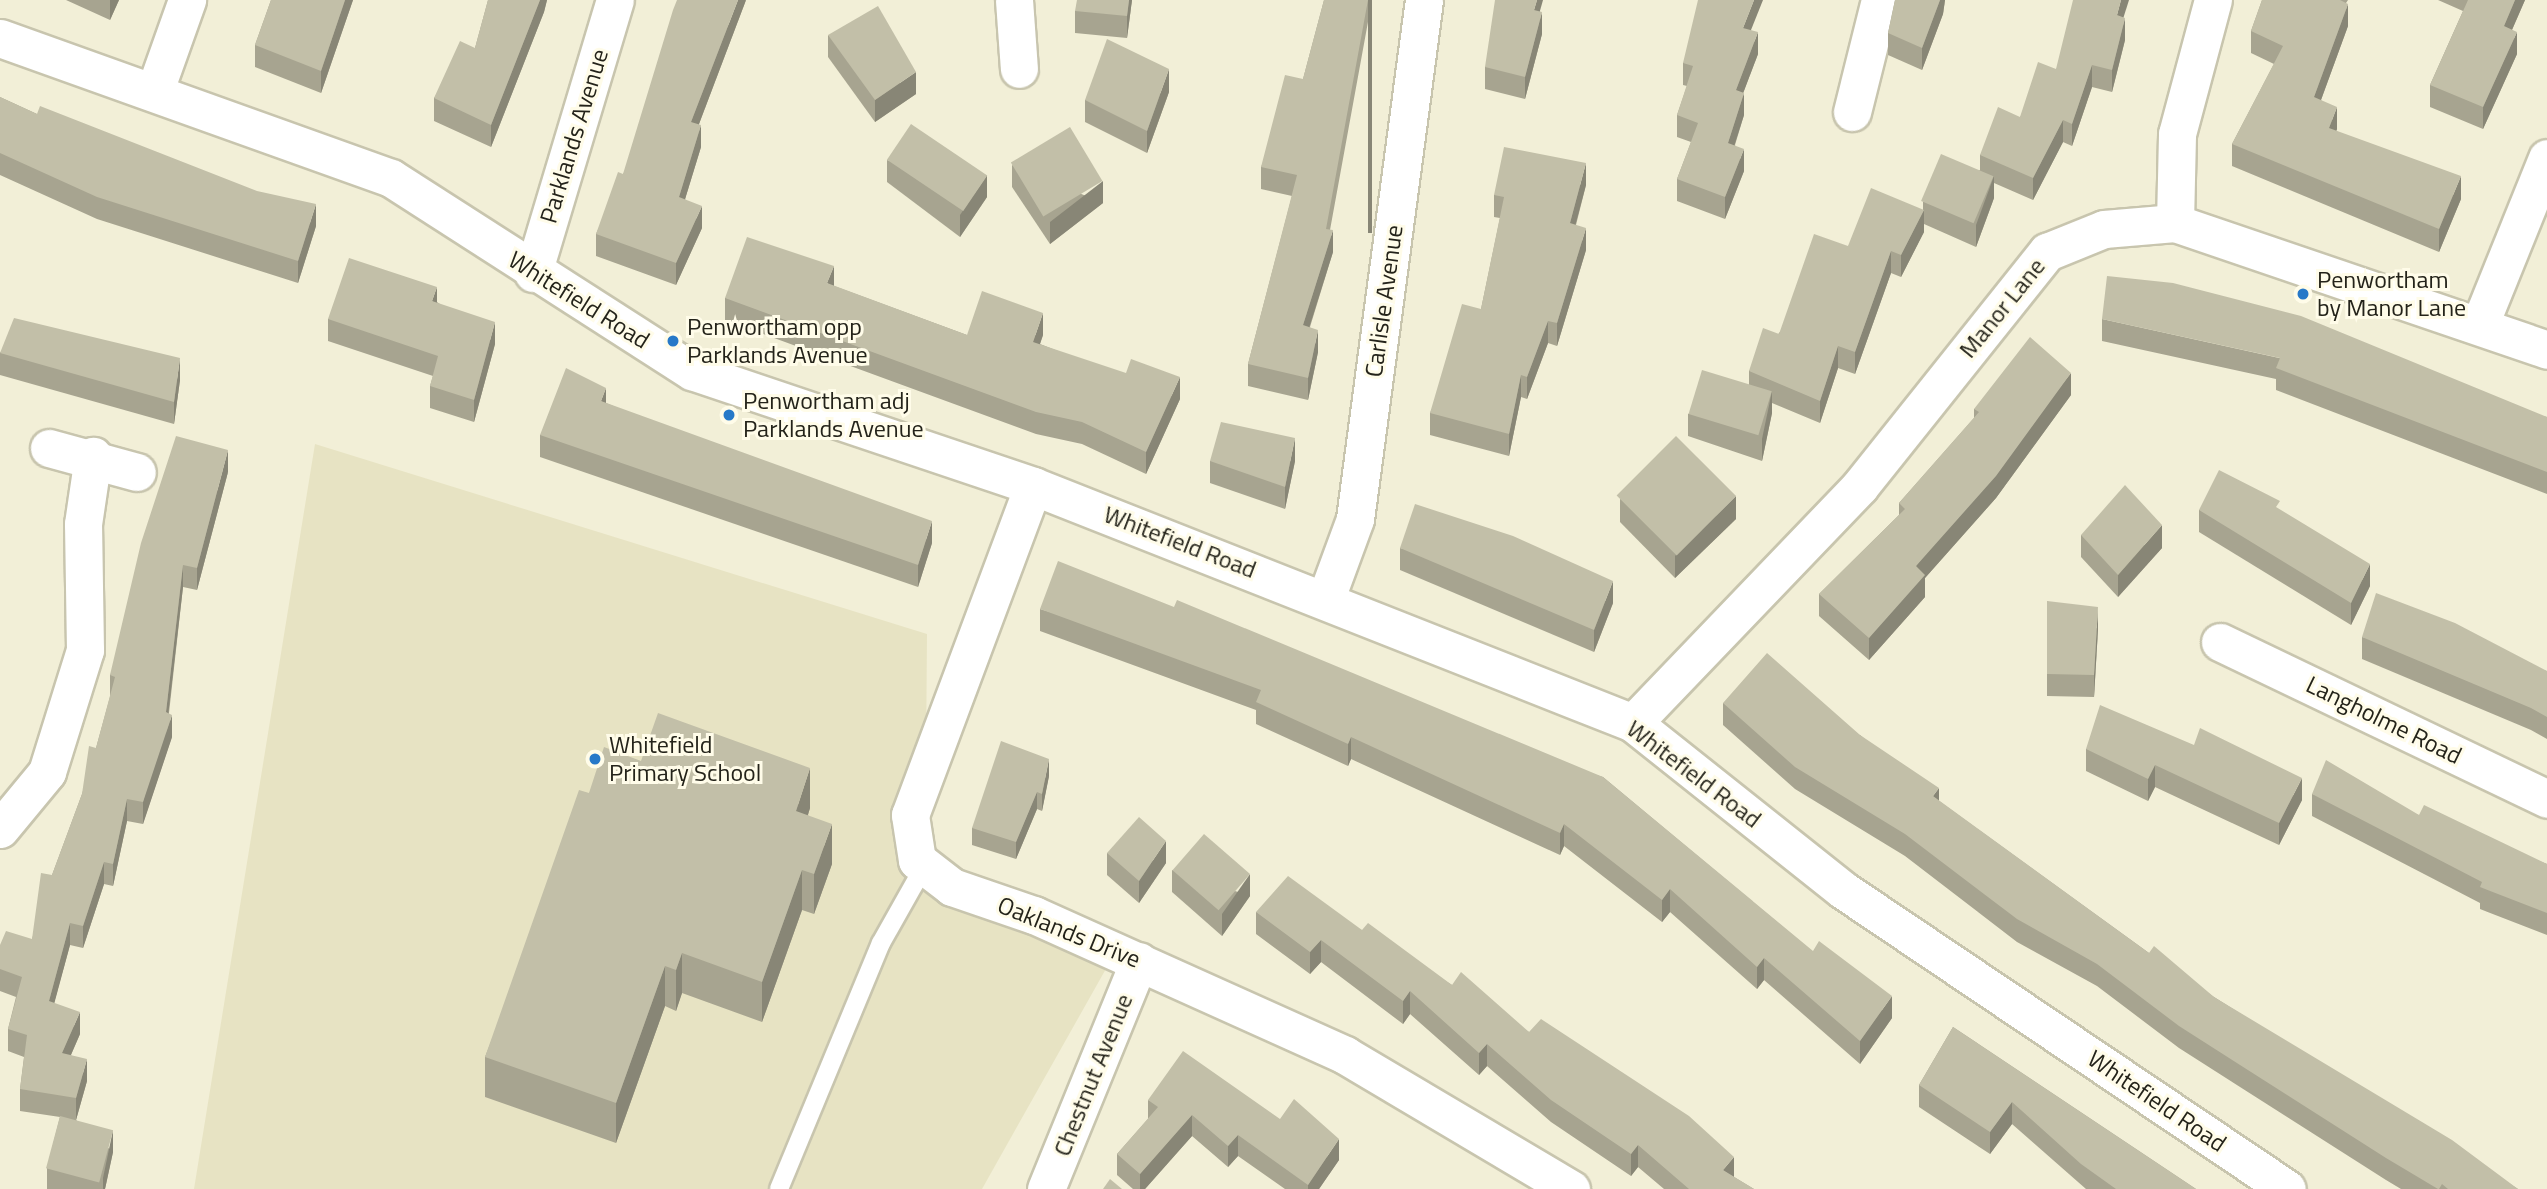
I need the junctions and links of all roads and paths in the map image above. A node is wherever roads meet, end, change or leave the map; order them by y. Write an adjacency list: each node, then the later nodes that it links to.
1 (187, 0): 9 (street)
2 (615, 0): 13 (street, Parklands Avenue)
3 (1014, 0): 8 (street)
4 (1424, 0): 20 (street, Carlisle Avenue)
5 (1880, 0): 10 (street)
6 (2213, 0): 12 (street)
7 (0, 38): 9 (street, Whitefield Road)
8 (1019, 69)
9 (155, 90): 13 (street, Whitefield Road)
10 (1852, 112)
11 (2547, 158): 14 (street)
12 (2175, 223): 14 (street, Manor Lane); 22 (street, Manor Lane)
13 (533, 273): 19 (street, Whitefield Road)
14 (2480, 324): 15 (street, Manor Lane)
15 (2547, 350)
16 (49, 448): 17 (street)
17 (93, 456): 18 (street); 24 (street)
18 (137, 472)
19 (1033, 486): 20 (street, Whitefield Road); 25 (street)
20 (1326, 598): 22 (street, Whitefield Road)
21 (2220, 642): 23 (street, Langholme Road)
22 (1633, 723): 30 (street, Whitefield Road)
23 (2547, 799)
24 (0, 829)
25 (925, 865): 26 (street, Oaklands Drive); 28 (lane)
26 (1139, 961): 27 (street, Oaklands Drive); 29 (street, Chestnut Avenue)
27 (1567, 1188)
28 (779, 1189)
29 (1046, 1189)
30 (2287, 1189)

